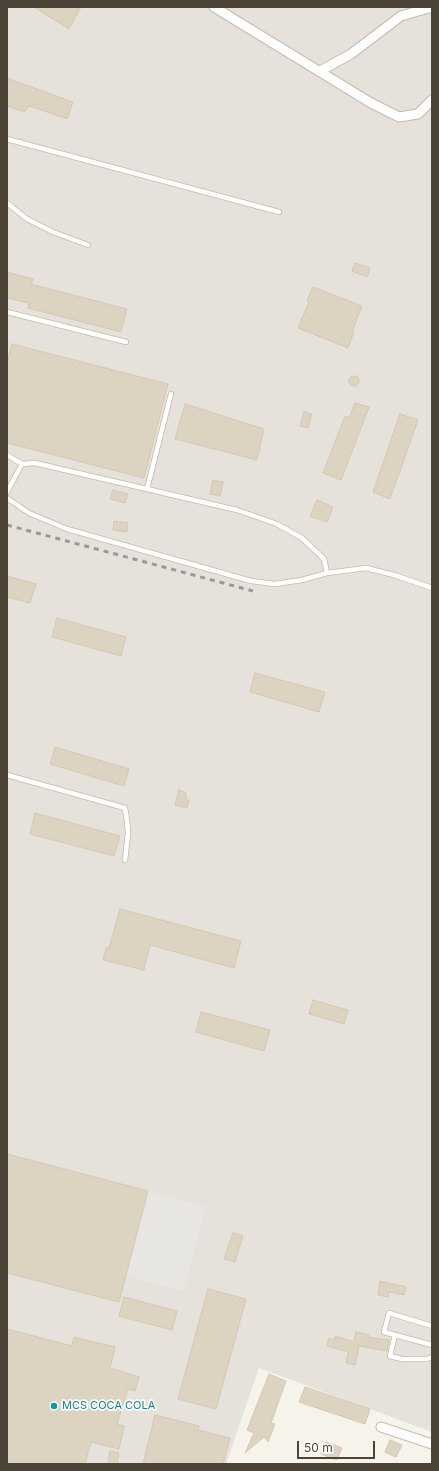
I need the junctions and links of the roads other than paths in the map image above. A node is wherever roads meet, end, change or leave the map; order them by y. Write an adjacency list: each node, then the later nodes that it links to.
1 (214, 7): 3 (street)
2 (432, 7): 3 (street)
3 (320, 71): 4 (street)
4 (432, 100)
5 (7, 139): 7 (lane)
6 (7, 203): 8 (lane)
7 (279, 212)
8 (88, 246)
9 (7, 312): 10 (lane)
10 (126, 342)
11 (171, 394): 14 (lane)
12 (7, 456): 13 (lane)
13 (22, 464): 14 (lane); 15 (lane)
14 (147, 489): 17 (lane)
15 (7, 492)
16 (7, 498): 17 (lane)
17 (327, 572): 18 (lane)
18 (432, 588)
19 (7, 775): 20 (lane)
20 (125, 860)
21 (432, 1326): 22 (lane)
22 (395, 1335): 23 (lane); 24 (lane)
23 (432, 1345)
24 (432, 1357)
25 (381, 1427): 26 (street)
26 (432, 1444)

